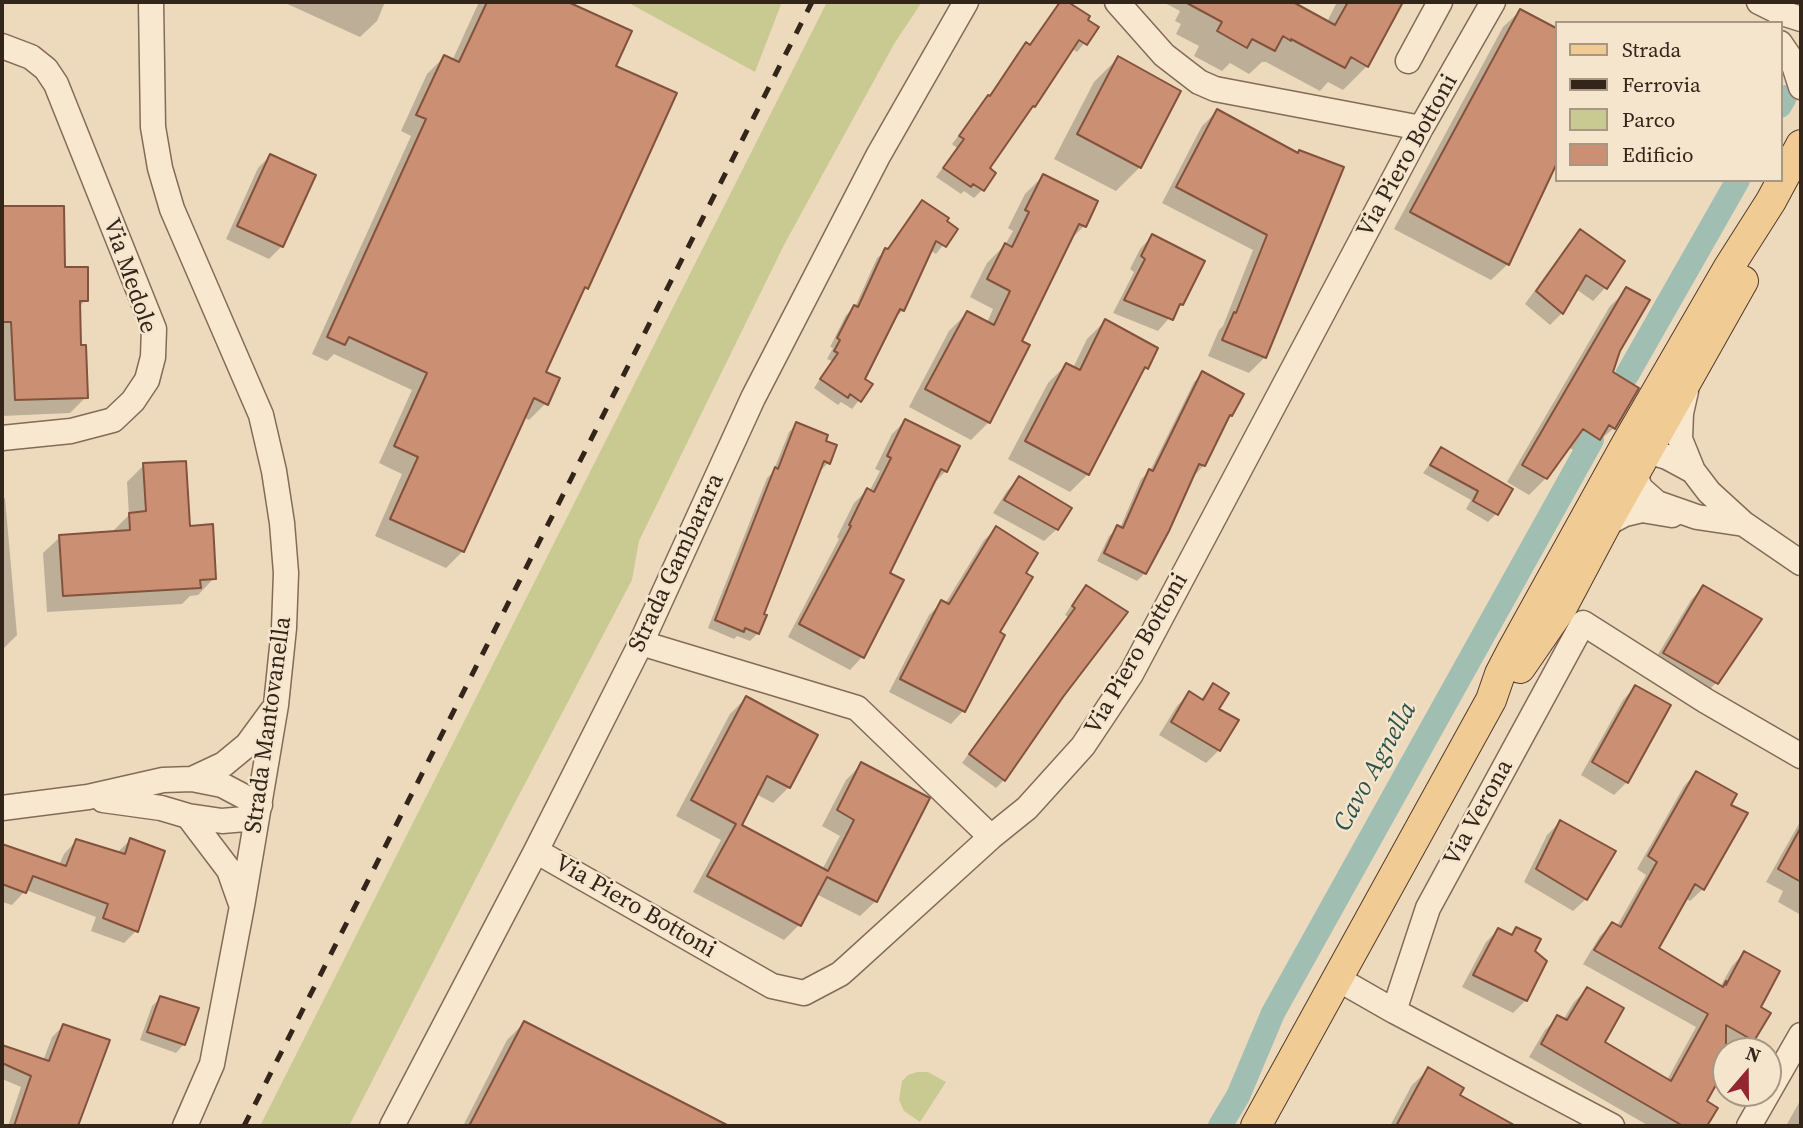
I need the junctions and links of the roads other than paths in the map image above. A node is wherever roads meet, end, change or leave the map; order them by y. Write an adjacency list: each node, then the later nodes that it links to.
1 (151, 2): 33 (street, Strada Mantovanella)
2 (967, 2): 31 (street, Strada Gambarara)
3 (1117, 2): 16 (street)
4 (1440, 2): 14 (street, Via Piero Bottoni)
5 (1493, 2): 16 (street, Via Piero Bottoni)
6 (1746, 2): 9 (street)
7 (1759, 2): 8 (street)
8 (1801, 19)
9 (1762, 21)
10 (1782, 41): 13 (street)
11 (1782, 43): 15 (street)
12 (2, 46): 23 (street, Via Medole)
13 (1801, 50)
14 (1408, 61)
15 (1801, 88)
16 (1421, 128): 40 (street, Via Piero Bottoni)
17 (1801, 145): 18 (main road, Via Verona)
18 (1782, 180)
19 (1781, 182): 20 (main road, Via Verona)
20 (1771, 201): 21 (main road, Via Verona); 22 (main road, Via Verona)
21 (1702, 312): 24 (street, Via Verona); 30 (main road, Via Verona)
22 (1690, 374): 24 (main road, Via Verona); 25 (street)
23 (2, 438)
24 (1639, 459): 25 (street); 26 (street); 27 (main road, Via Verona); 30 (street, Via Verona)
25 (1693, 471): 28 (street)
26 (1697, 517): 27 (street); 28 (street)
27 (1606, 524): 32 (main road, Via Verona)
28 (1744, 524): 29 (street)
29 (1801, 563)
30 (1531, 616): 32 (main road, Via Verona)
31 (641, 643): 40 (street); 41 (street, Strada Gambarara)
32 (1491, 701): 43 (main road, Via Verona)
33 (276, 705): 35 (street); 38 (street, Strada Mantovanella)
34 (1801, 756): 44 (street, Via Verona)
35 (192, 779): 36 (street); 38 (street)
36 (88, 797): 37 (street); 39 (street)
37 (2, 808)
38 (258, 812): 39 (street); 42 (street, Strada Mantovanella)
39 (188, 816): 42 (street)
40 (991, 837): 41 (street, Via Piero Bottoni)
41 (536, 851): 47 (street, Strada Gambarara)
42 (242, 906): 46 (street, Strada Mantovanella)
43 (1338, 979): 44 (street); 48 (main road, Via Verona)
44 (1394, 1011): 49 (street)
45 (1801, 1035): 50 (street)
46 (185, 1126)
47 (392, 1126)
48 (1256, 1126)
49 (1612, 1126)
50 (1749, 1126)

